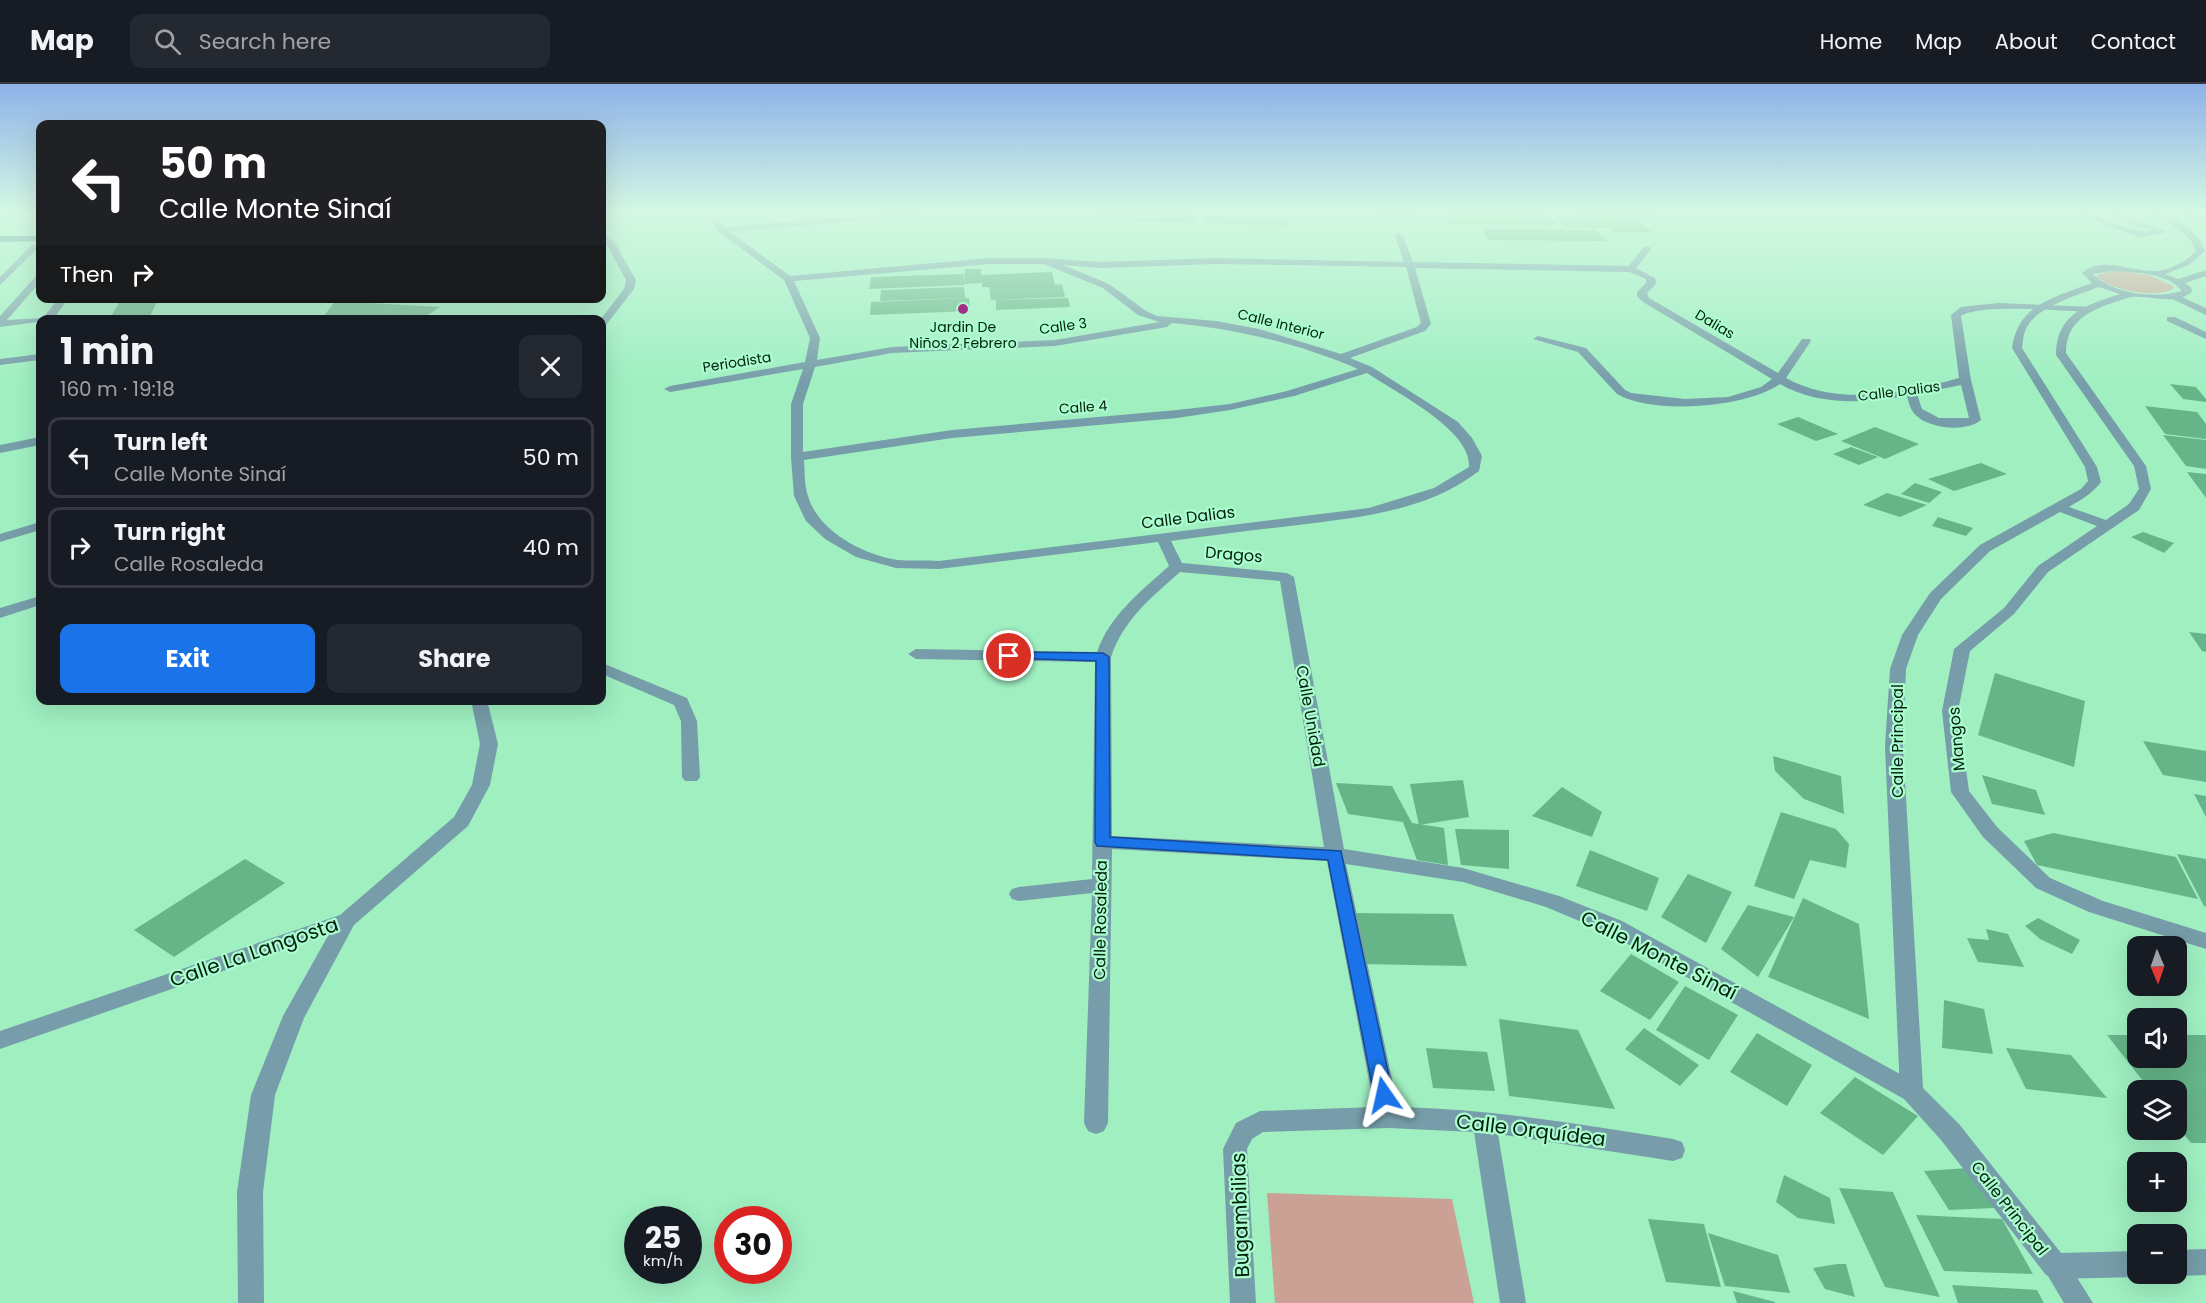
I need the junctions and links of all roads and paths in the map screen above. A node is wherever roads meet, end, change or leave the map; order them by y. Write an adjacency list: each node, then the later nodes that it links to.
1 (13, 269): 15 (street)
2 (625, 269): 26 (street)
3 (774, 269): 14 (street)
4 (886, 269): 14 (street)
5 (1064, 269): 29 (street, Calle Interior)
6 (1411, 269): 34 (street)
7 (1623, 269): 8 (street)
8 (1631, 269): 39 (street, Dalias)
9 (2096, 269): 18 (street)
10 (2117, 269): 13 (street)
11 (2173, 269): 13 (street)
12 (2206, 273): 16 (street)
13 (2155, 274): 16 (street)
14 (788, 279): 37 (street)
15 (0, 282)
16 (2178, 282): 20 (street)
17 (36, 284): 30 (street)
18 (2099, 284): 19 (street); 22 (street, Calle Principal)
19 (2132, 294): 20 (street); 23 (street)
20 (2173, 296): 24 (street)
21 (60, 303): 25 (street)
22 (2046, 306): 23 (street); 40 (street); 47 (street, Calle Principal)
23 (2090, 309): 48 (street)
24 (2206, 312)
25 (51, 315)
26 (606, 318)
27 (2171, 319): 31 (street)
28 (36, 320): 30 (street)
29 (1177, 322): 34 (street, Calle Interior); 37 (street, Calle 3)
30 (0, 323)
31 (2206, 336)
32 (1538, 339): 39 (street)
33 (1806, 341): 39 (street)
34 (1342, 357): 38 (street, Calle Interior)
35 (36, 358): 36 (street)
36 (0, 362)
37 (809, 366): 41 (street, Periodista); 45 (street, Calle Dalias)
38 (1368, 369): 45 (street, Calle 4); 46 (street, Calle Interior)
39 (1779, 380): 42 (street, Calle Dalias)
40 (1965, 380): 42 (street, Calle Dalias); 42 (street)
41 (670, 388)
42 (1911, 392)
43 (36, 442): 44 (street)
44 (0, 449)
45 (797, 457): 51 (street, Calle Dalias)
46 (1475, 468): 51 (street, Calle Dalias)
47 (2058, 507): 48 (street); 68 (street, Calle Principal)
48 (2108, 525): 66 (street, Mangos)
49 (36, 527): 50 (street)
50 (7, 536)
51 (1163, 538): 52 (street)
52 (1177, 567): 53 (street, Dragos); 57 (street, Calle Rosaleda)
53 (1287, 577): 62 (street, Calle Unidad)
54 (36, 601): 55 (street)
55 (0, 613)
56 (916, 654): 57 (street)
57 (1103, 657): 61 (street, Calle Rosaleda)
58 (606, 670): 60 (street)
59 (480, 705): 65 (street, Calle La Langosta)
60 (691, 777)
61 (1103, 842): 62 (street, Calle Monte Sinaí); 63 (street, Calle Rosaleda)
62 (1335, 855): 68 (street, Calle Monte Sinaí); 69 (street, Calle Unidad)
63 (1101, 885): 64 (street); 71 (street, Calle Rosaleda)
64 (1019, 894)
65 (347, 920): 67 (street, Calle La Langosta); 77 (street)
66 (2206, 941)
67 (0, 1040)
68 (1912, 1092): 76 (street, Calle Principal)
69 (1388, 1117): 70 (street, Calle Orquídea); 78 (street, Bugambilias)
70 (1484, 1122): 72 (street, Calle Orquídea); 79 (street)
71 (1096, 1124)
72 (1673, 1150)
73 (2206, 1262): 74 (street)
74 (2187, 1263)
75 (2127, 1264): 76 (street)
76 (2055, 1266): 80 (street, Calle Principal)
77 (251, 1303)
78 (1243, 1303)
79 (1513, 1303)
80 (2080, 1303)

